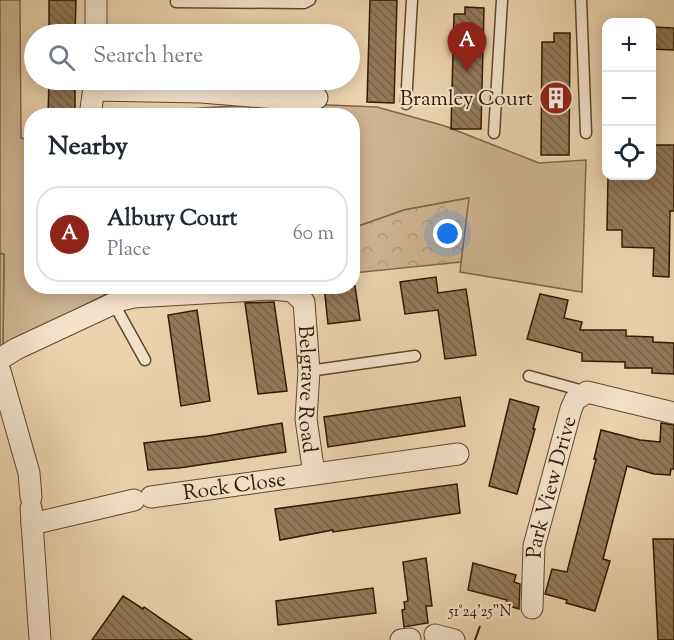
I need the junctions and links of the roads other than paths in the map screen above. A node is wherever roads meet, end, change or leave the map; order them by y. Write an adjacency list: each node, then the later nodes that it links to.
1 (96, 0): 7 (street)
2 (310, 0): 6 (lane)
3 (412, 0): 11 (lane)
4 (502, 0): 13 (lane)
5 (581, 0): 14 (lane)
6 (176, 2)
7 (96, 24)
8 (94, 90): 12 (street)
9 (171, 90): 10 (street)
10 (316, 98)
11 (406, 104)
12 (91, 108)
13 (494, 133)
14 (586, 133)
15 (186, 294): 17 (street, Belgrave Road)
16 (295, 294): 22 (street, Belgrave Road)
17 (114, 304): 19 (street, Belgrave Road); 20 (lane)
18 (415, 357): 22 (lane)
19 (0, 359)
20 (145, 360)
21 (0, 371): 28 (street)
22 (309, 371): 27 (street, Belgrave Road)
23 (529, 376): 24 (lane)
24 (587, 392): 25 (street, Park View Drive); 29 (street, Park View Drive)
25 (674, 413)
26 (458, 454): 27 (street, Rock Close)
27 (314, 474): 28 (street, Rock Close)
28 (31, 510): 30 (street)
29 (532, 608)
30 (40, 640)

